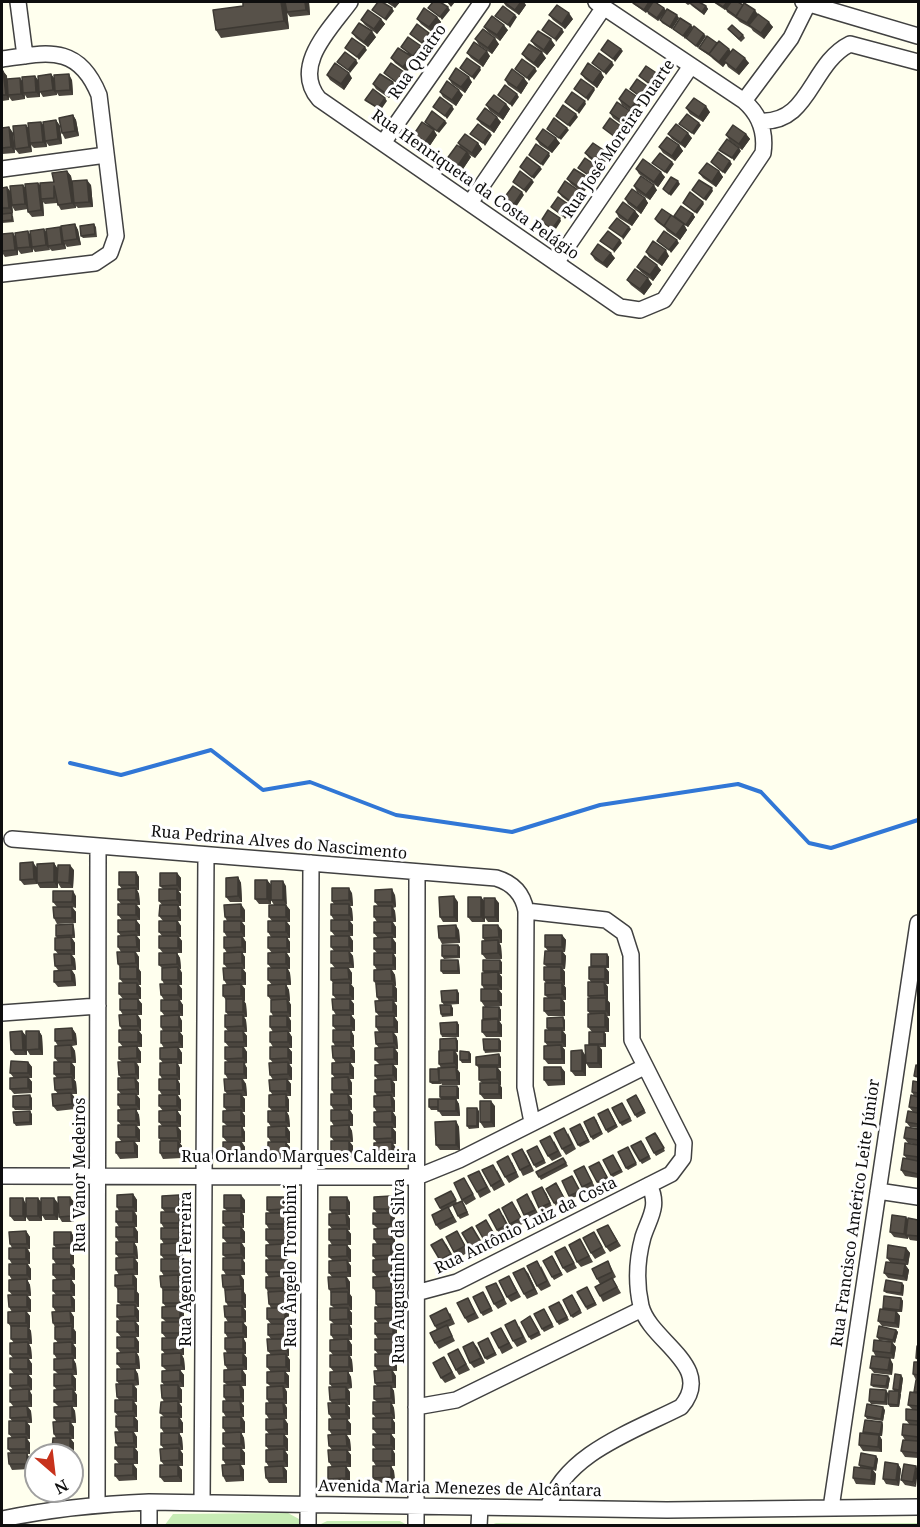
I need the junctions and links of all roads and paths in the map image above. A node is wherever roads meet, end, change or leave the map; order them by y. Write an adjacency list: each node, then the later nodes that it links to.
1 (18, 2): 7 (street)
2 (350, 2): 13 (street, Rua Henriqueta da Costa Pelágio)
3 (482, 2): 13 (street, Rua Quatro)
4 (805, 3): 6 (street); 11 (street)
5 (600, 4): 10 (street); 16 (street)
6 (918, 36)
7 (25, 56): 8 (street); 14 (street)
8 (2, 59)
9 (918, 62): 12 (street)
10 (691, 66): 11 (street); 17 (street, Rua José Moreira Duarte)
11 (744, 101): 12 (street)
12 (759, 121): 17 (street, Rua Henriqueta da Costa Pelágio)
13 (383, 143): 16 (street, Rua Henriqueta da Costa Pelágio)
14 (106, 155): 15 (street); 18 (street)
15 (2, 169)
16 (470, 203): 17 (street, Rua Henriqueta da Costa Pelágio)
17 (556, 263)
18 (2, 274)
19 (12, 839): 20 (street, Rua Pedrina Alves do Nascimento)
20 (98, 846): 21 (street, Rua Pedrina Alves do Nascimento); 26 (street, Rua Vanor Medeiros)
21 (206, 855): 22 (street, Rua Pedrina Alves do Nascimento); 32 (street, Rua Agenor Ferreira)
22 (311, 863): 23 (street, Rua Pedrina Alves do Nascimento); 33 (street, Rua Ângelo Trombini)
23 (417, 872): 24 (street, Rua Pedrina Alves do Nascimento); 34 (street, Rua Augustinho da Silva)
24 (526, 911): 28 (street); 29 (street)
25 (918, 923): 36 (street, Rua Francisco Américo Leite Júnior)
26 (98, 1006): 27 (street); 31 (street, Rua Vanor Medeiros)
27 (2, 1013)
28 (644, 1066): 29 (street, Rua Orlando Marques Caldeira); 35 (street, Rua Antônio Luiz da Costa)
29 (532, 1122): 34 (street, Rua Orlando Marques Caldeira)
30 (2, 1176): 31 (street, Rua Orlando Marques Caldeira)
31 (98, 1176): 32 (street, Rua Orlando Marques Caldeira); 43 (street, Rua Vanor Medeiros)
32 (204, 1176): 33 (street, Rua Orlando Marques Caldeira); 42 (street, Rua Agenor Ferreira)
33 (309, 1177): 34 (street, Rua Orlando Marques Caldeira); 44 (street, Rua Ângelo Trombini)
34 (417, 1177): 38 (street, Rua Augustinho da Silva)
35 (649, 1185): 38 (street, Rua Antônio Luiz da Costa); 39 (street)
36 (878, 1191): 37 (street); 49 (street, Rua Francisco Américo Leite Júnior)
37 (918, 1197)
38 (416, 1293): 40 (street, Rua Augustinho da Silva)
39 (642, 1309): 40 (street); 48 (street)
40 (416, 1407): 45 (street, Rua Augustinho da Silva)
41 (149, 1502): 42 (street, Avenida Maria Menezes de Alcântara); 43 (street, Avenida Maria Menezes de Alcântara); 52 (street)
42 (202, 1503): 44 (street, Avenida Maria Menezes de Alcântara)
43 (97, 1504): 51 (street, Avenida Maria Menezes de Alcântara)
44 (308, 1505): 45 (street, Avenida Maria Menezes de Alcântara); 53 (street, Rua Ângelo Trombini)
45 (416, 1506): 46 (street, Avenida Maria Menezes de Alcântara); 54 (street, Rua Augustinho da Silva)
46 (480, 1507): 48 (street, Avenida Maria Menezes de Alcântara); 55 (street)
47 (918, 1507): 49 (street, Avenida Maria Menezes de Alcântara)
48 (548, 1508): 50 (street, Avenida Maria Menezes de Alcântara)
49 (831, 1508): 50 (street, Avenida Maria Menezes de Alcântara)
50 (667, 1510): 56 (street)
51 (2, 1519)
52 (149, 1526)
53 (308, 1526)
54 (416, 1526)
55 (479, 1526)
56 (666, 1526)

